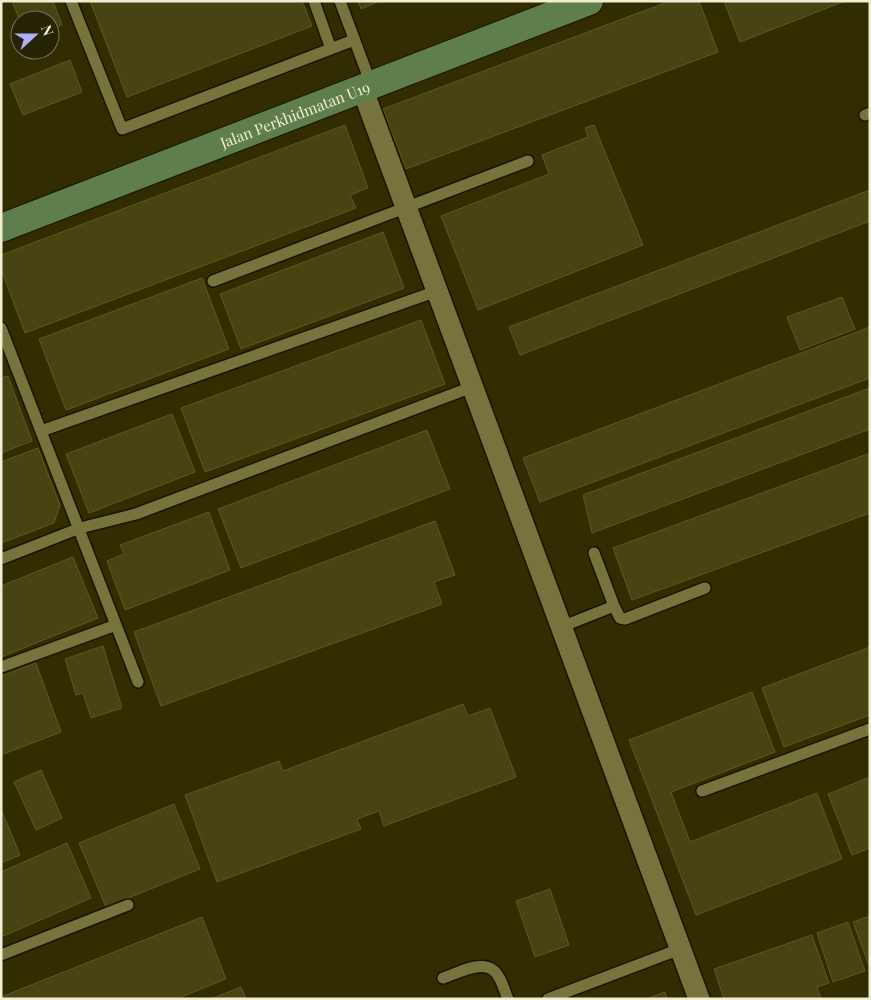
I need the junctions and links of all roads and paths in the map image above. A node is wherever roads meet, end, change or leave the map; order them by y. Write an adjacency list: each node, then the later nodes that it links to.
1 (71, 1): 6 (lane)
2 (314, 1): 6 (lane)
3 (340, 1): 5 (lane)
4 (589, 1): 7 (street, Jalan Perkhidmatan U19)
5 (354, 40): 6 (lane); 7 (lane)
6 (331, 49)
7 (367, 86): 9 (street); 10 (street, Jalan Perkhidmatan U19)
8 (528, 162): 9 (lane)
9 (407, 208): 11 (lane); 12 (street)
10 (1, 228)
11 (213, 282)
12 (437, 291): 14 (street); 15 (lane)
13 (1, 328): 15 (lane)
14 (472, 386): 16 (lane); 22 (street)
15 (42, 430): 16 (lane)
16 (80, 528): 18 (lane); 21 (lane)
17 (594, 553): 20 (lane)
18 (1, 559)
19 (705, 588): 20 (lane)
20 (614, 606): 22 (lane)
21 (116, 625): 23 (lane); 24 (lane)
22 (561, 627): 28 (street)
23 (1, 666)
24 (138, 682)
25 (870, 729): 26 (lane)
26 (702, 791)
27 (128, 905): 29 (lane)
28 (680, 949): 32 (lane); 33 (street)
29 (1, 955)
30 (443, 978): 31 (lane)
31 (508, 999)
32 (548, 999)
33 (698, 999)

